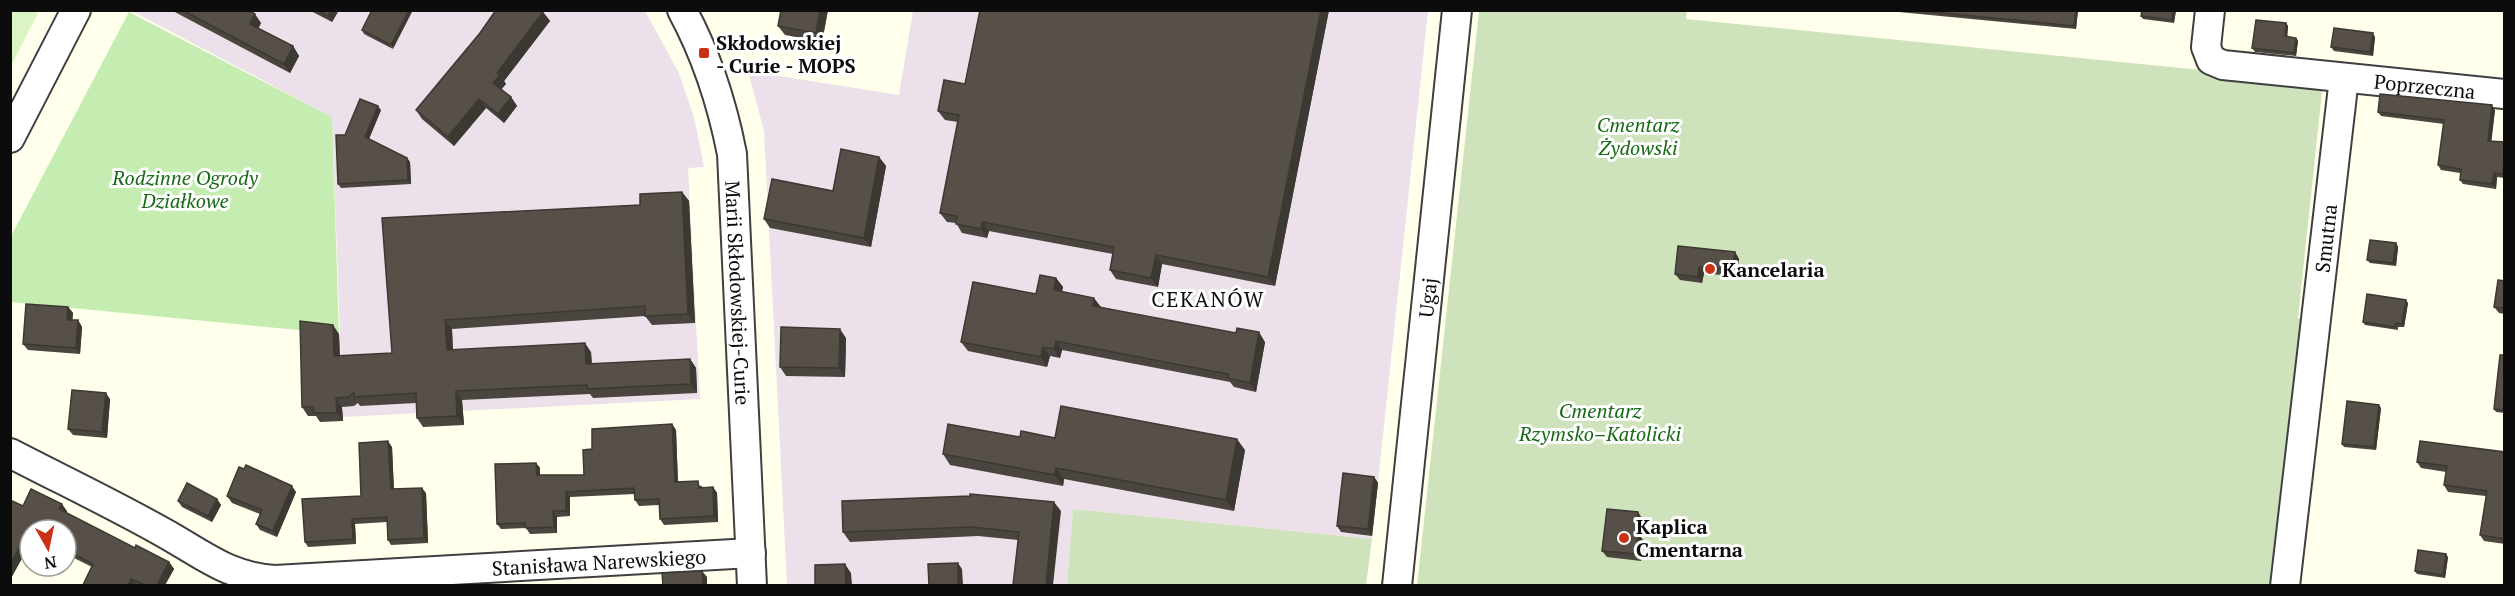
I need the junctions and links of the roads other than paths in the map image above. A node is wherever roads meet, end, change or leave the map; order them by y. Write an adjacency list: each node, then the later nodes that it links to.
1 (76, 10): 7 (street)
2 (681, 10): 9 (street, Marii Skłodowskiej-Curie)
3 (1457, 10): 12 (street, Ugaj)
4 (2210, 10): 5 (street)
5 (2344, 78): 6 (street, Poprzeczna); 13 (street, Smutna)
6 (2505, 94)
7 (10, 138)
8 (10, 453): 10 (street, Stanisława Narewskiego)
9 (751, 553): 10 (street, Stanisława Narewskiego); 11 (street, Marii Skłodowskiej-Curie)
10 (211, 575)
11 (752, 585)
12 (1396, 585)
13 (2285, 585)

